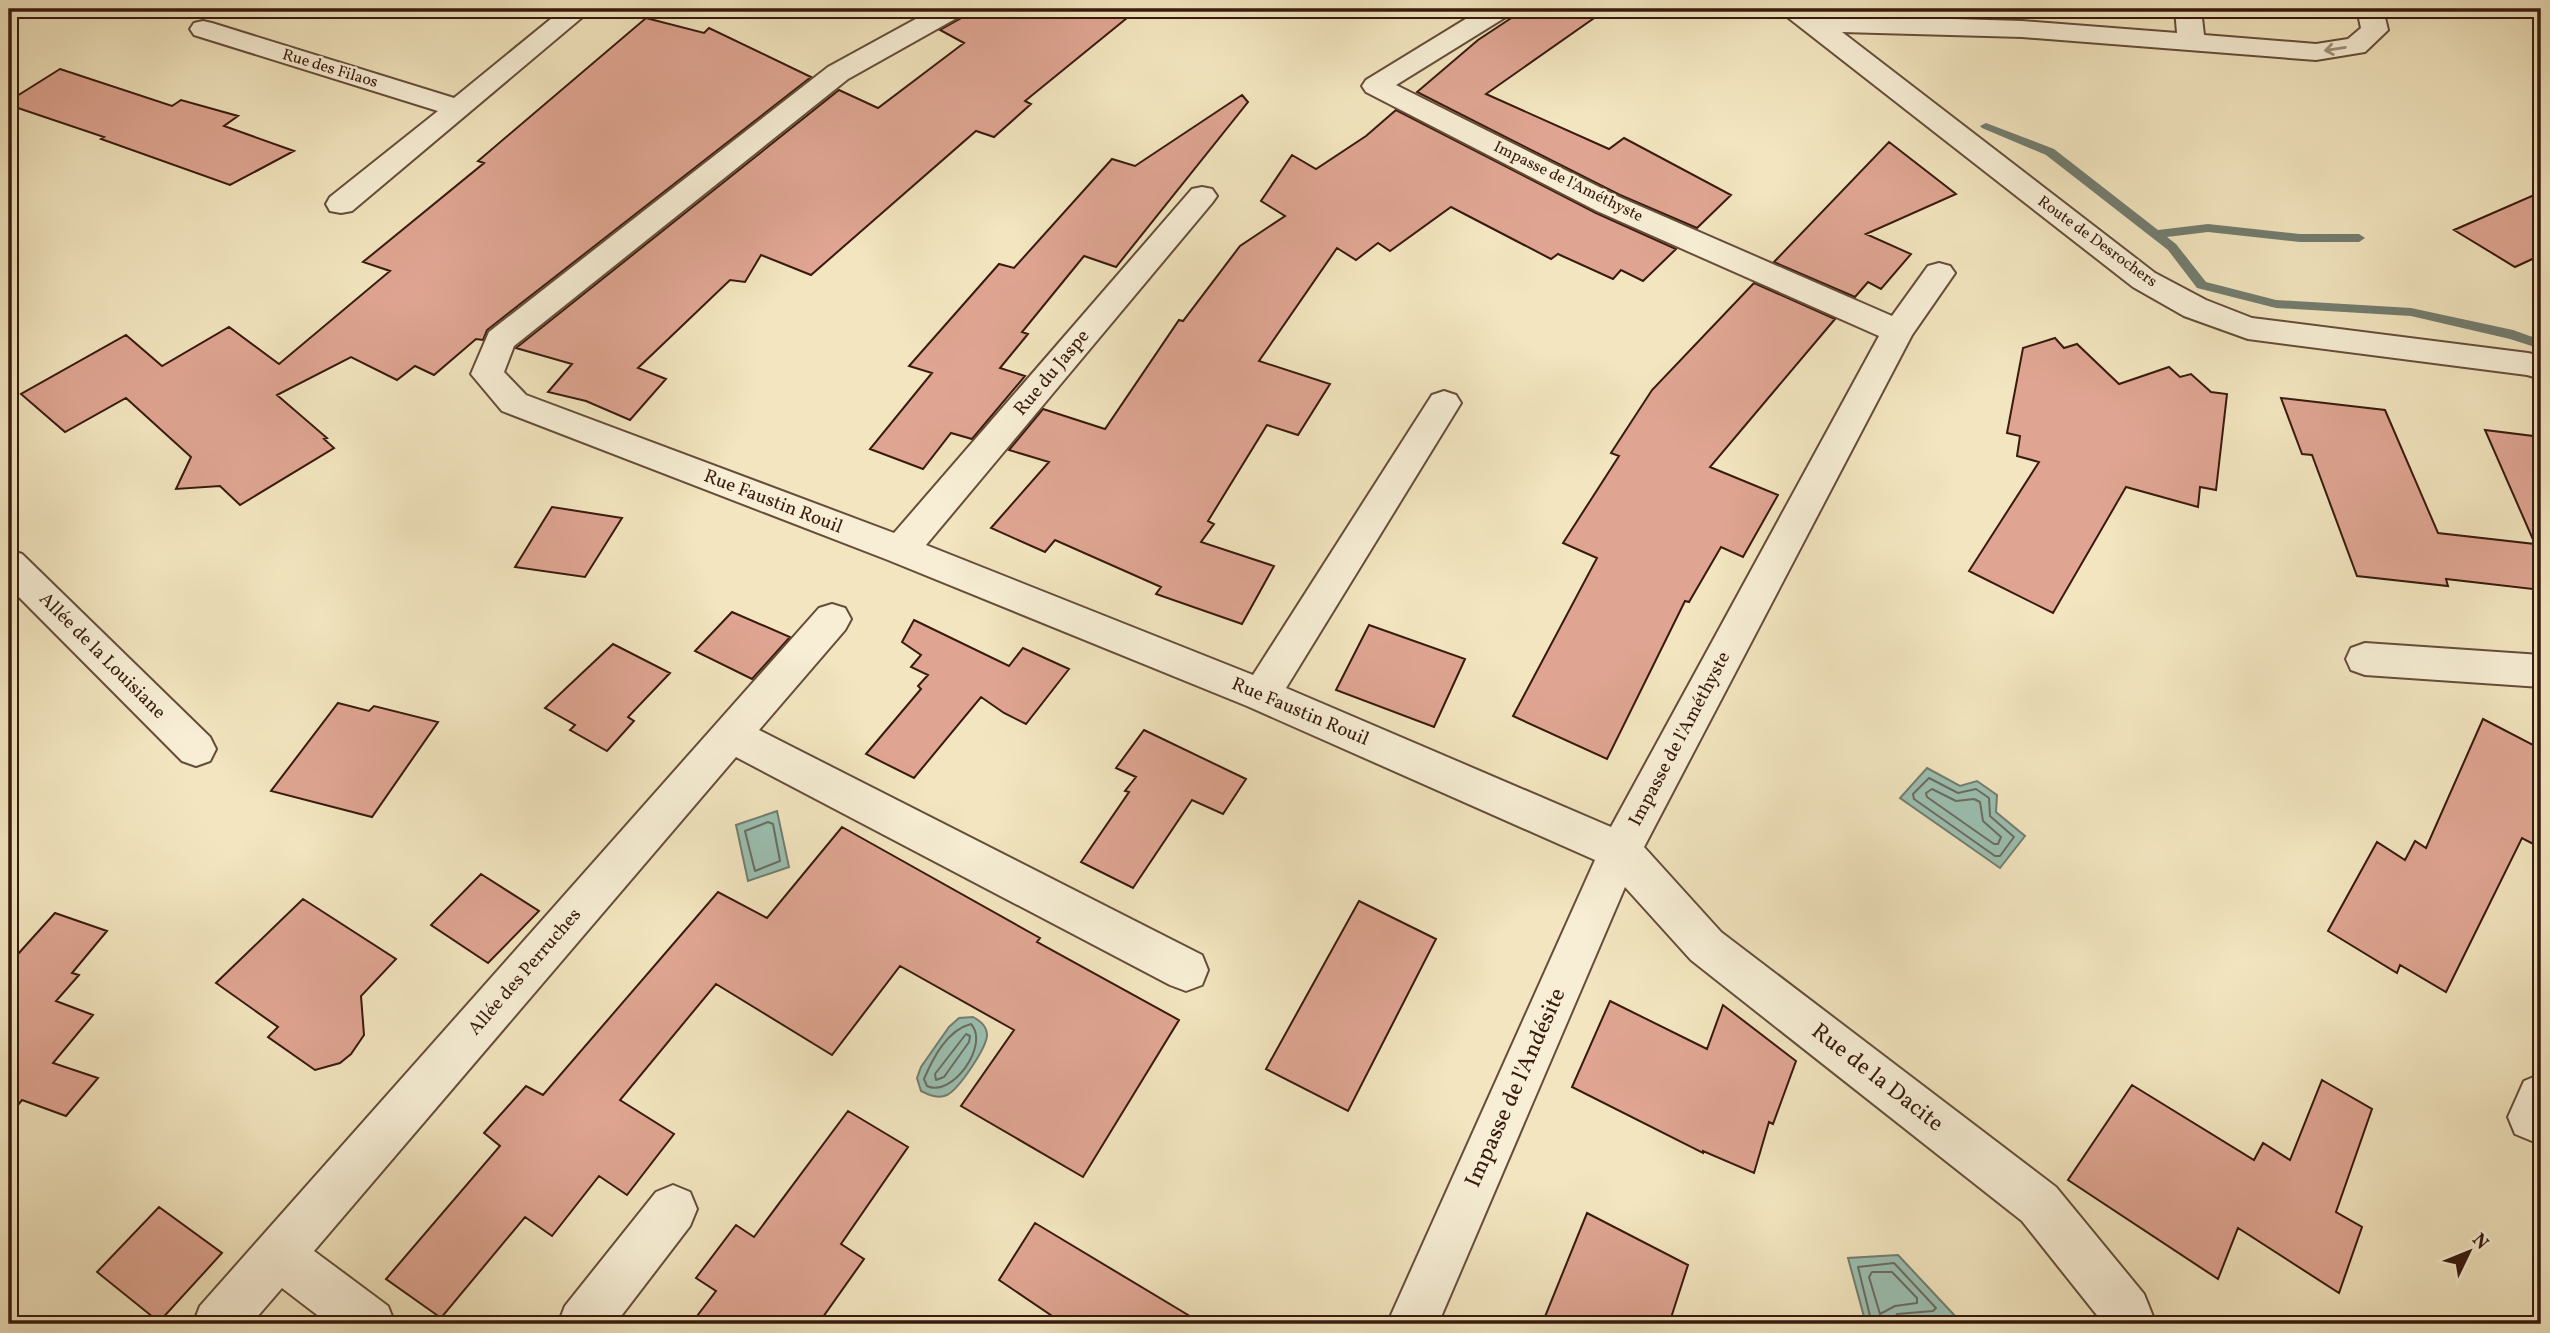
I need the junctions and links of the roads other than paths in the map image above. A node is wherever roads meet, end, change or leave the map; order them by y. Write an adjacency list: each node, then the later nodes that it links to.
1 (579, 9): 11 (street)
2 (953, 9): 18 (street, Rue Faustin Rouil)
3 (1500, 9): 15 (street, Impasse de l'Améthyste)
4 (2138, 9): 9 (street)
5 (2188, 9): 10 (street)
6 (2370, 9): 10 (street, one-way to 10)
7 (1802, 16): 9 (street); 16 (street, Route de Desrochers)
8 (203, 30): 11 (street, Rue des Filaos)
9 (2151, 40): 10 (street)
10 (2191, 43)
11 (458, 108): 13 (street)
12 (1202, 196): 18 (street, Rue du Jaspe)
13 (341, 204)
14 (1939, 273): 15 (street, Impasse de l'Améthyste)
15 (1898, 331): 26 (street, Impasse de l'Améthyste)
16 (2541, 368)
17 (1444, 403): 23 (street)
18 (901, 550): 23 (street, Rue Faustin Rouil)
19 (9, 564): 25 (street, Allée de la Louisiane)
20 (832, 619): 24 (street, Allée des Perruches)
21 (2365, 659): 22 (street)
22 (2541, 671)
23 (1261, 695): 26 (street, Rue Faustin Rouil)
24 (732, 735): 27 (street); 29 (street, Allée des Perruches)
25 (196, 749)
26 (1620, 851): 30 (street, Rue de la Dacite); 34 (street, Impasse de l'Andésite)
27 (1186, 970)
28 (673, 1209): 33 (street)
29 (279, 1255): 31 (street, Allée des Perruches); 32 (street)
30 (2136, 1320)
31 (218, 1324)
32 (370, 1324)
33 (583, 1324)
34 (1412, 1324)

